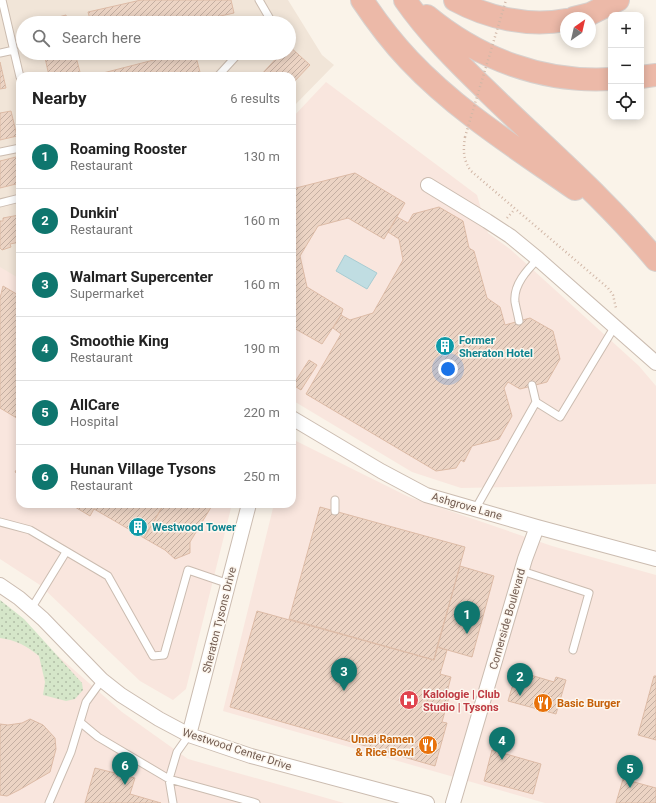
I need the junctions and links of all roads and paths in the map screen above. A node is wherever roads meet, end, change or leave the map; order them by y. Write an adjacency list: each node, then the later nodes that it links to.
1 (2, 0): 12 (lane)
2 (259, 0): 10 (lane)
3 (405, 0): 29 (highway)
4 (410, 0): 21 (highway)
5 (455, 0): 11 (highway)
6 (506, 0): 27 (path, bridge)
7 (618, 0): 9 (highway)
8 (365, 4): 29 (highway)
9 (594, 12)
10 (268, 16)
11 (560, 21)
12 (14, 50): 13 (lane); 14 (lane)
13 (0, 53)
14 (16, 59)
15 (16, 60): 17 (lane)
16 (233, 60): 18 (lane)
17 (19, 72)
18 (222, 72)
19 (656, 76): 20 (highway)
20 (644, 77)
21 (608, 78)
22 (16, 149): 23 (lane)
23 (0, 152)
24 (428, 186): 30 (street)
25 (16, 199): 26 (lane)
26 (0, 203)
27 (514, 210): 28 (path); 32 (path)
28 (505, 221)
29 (629, 228): 31 (highway)
30 (538, 259): 32 (street); 33 (lane)
31 (656, 260)
32 (617, 320): 34 (street); 36 (lane)
33 (519, 321)
34 (656, 363)
35 (532, 385): 36 (lane)
36 (536, 402): 40 (lane)
37 (296, 420): 40 (street, Ashgrove Lane)
38 (335, 500): 41 (lane)
39 (248, 508): 47 (street, Sheraton Tysons Drive)
40 (476, 508): 43 (street, Ashgrove Lane)
41 (335, 511)
42 (0, 522): 44 (lane)
43 (537, 527): 45 (street, Ashgrove Lane); 46 (street, Cornerside Boulevard)
44 (66, 552): 47 (lane); 49 (lane)
45 (656, 559)
46 (522, 571): 50 (lane); 59 (street, Cornerside Boulevard)
47 (229, 584): 53 (street, Sheraton Tysons Drive)
48 (0, 585): 49 (street, Westwood Center Drive)
49 (31, 609): 51 (street, Westwood Center Drive)
50 (573, 650)
51 (102, 680): 52 (lane); 53 (street, Westwood Center Drive)
52 (80, 722): 54 (lane); 55 (lane)
53 (189, 736): 54 (lane); 58 (street, Westwood Center Drive)
54 (169, 779): 56 (lane); 57 (lane)
55 (49, 803)
56 (173, 803)
57 (256, 803)
58 (427, 803)
59 (453, 803)

